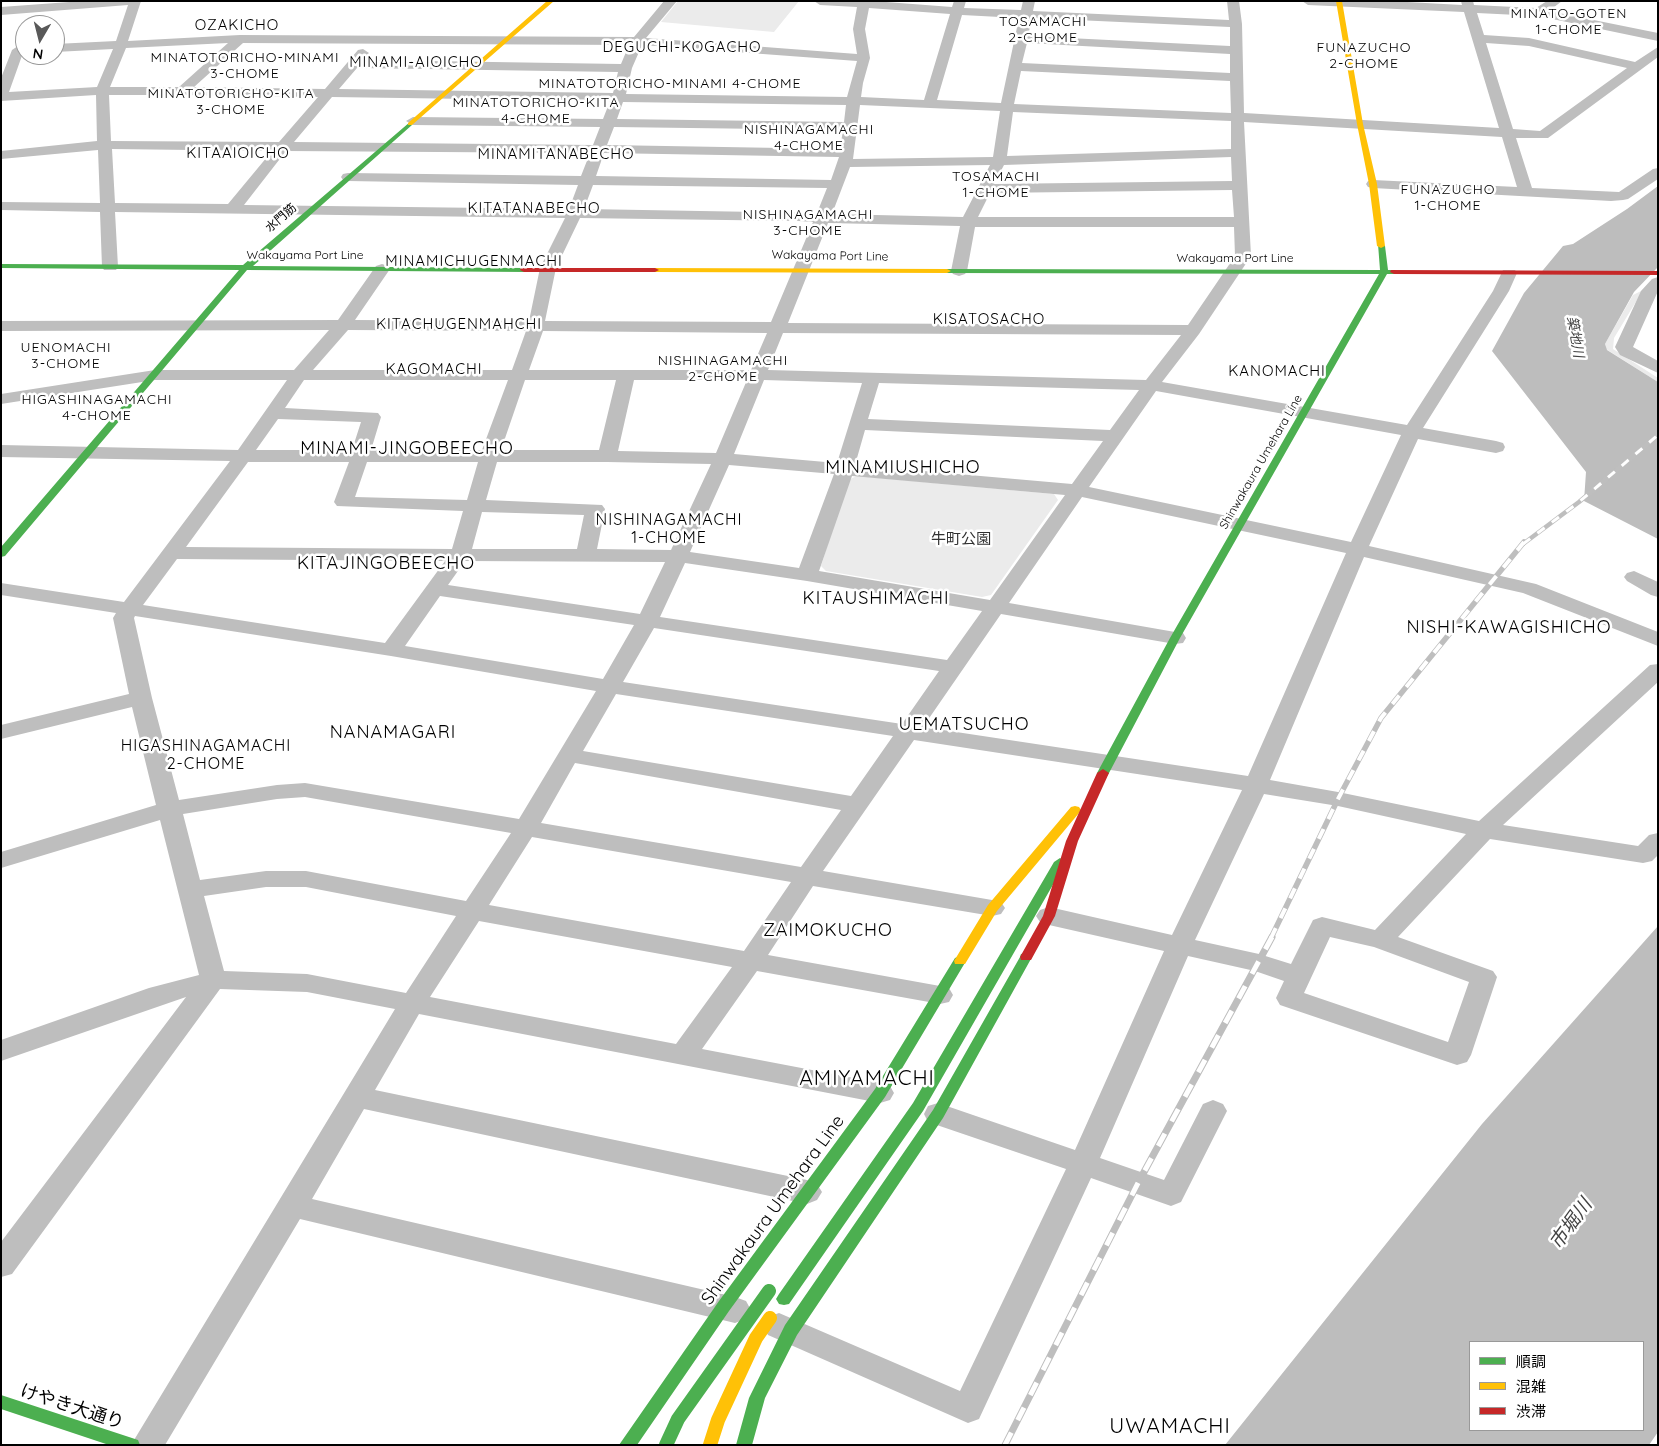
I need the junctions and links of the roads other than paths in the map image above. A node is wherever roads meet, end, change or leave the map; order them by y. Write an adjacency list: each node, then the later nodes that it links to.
1 (135, 1): 13 (street); 23 (street)
2 (551, 1): 21 (main road, 水門筋)
3 (671, 1): 22 (street)
4 (820, 1): 9 (street)
5 (1233, 1): 15 (street)
6 (1308, 1): 8 (street)
7 (1556, 1): 14 (street)
8 (1339, 2): 10 (street); 49 (main road)
9 (865, 3): 11 (street); 29 (street)
10 (1468, 5): 14 (street); 20 (street)
11 (958, 6): 12 (street); 44 (street)
12 (1028, 8): 15 (street); 19 (street)
13 (1, 11)
14 (1538, 12): 16 (street)
15 (1236, 24): 26 (street)
16 (1658, 37)
17 (240, 39): 18 (street); 23 (street); 38 (street)
18 (375, 39): 21 (street); 30 (street)
19 (1021, 39): 26 (street); 34 (street)
20 (1480, 39): 33 (street); 51 (street)
21 (506, 40): 22 (street); 32 (main road, 水門筋)
22 (637, 41): 29 (street); 35 (street)
23 (121, 44): 24 (street); 37 (street)
24 (65, 47)
25 (15, 50): 27 (street)
26 (1236, 50): 36 (street)
27 (1, 51)
28 (1658, 51): 33 (street)
29 (864, 58): 43 (street)
30 (354, 64): 32 (street); 39 (street)
31 (15, 65): 41 (street)
32 (476, 66): 35 (street); 40 (main road, 水門筋)
33 (1637, 66): 51 (street)
34 (1016, 67): 36 (street); 45 (street)
35 (626, 68): 42 (street)
36 (1235, 77): 46 (street)
37 (102, 91): 38 (street); 41 (street); 52 (street)
38 (182, 91): 39 (street)
39 (329, 93): 40 (street); 53 (street)
40 (443, 95): 42 (street); 47 (main road, 水門筋)
41 (1, 97)
42 (618, 98): 43 (street); 48 (street)
43 (854, 101): 44 (street); 50 (street)
44 (929, 104): 45 (street)
45 (1007, 107): 46 (street); 59 (street)
46 (1237, 117): 49 (street); 56 (street)
47 (413, 121): 48 (street); 54 (main road, 水門筋)
48 (609, 123): 50 (street); 55 (street)
49 (1360, 124): 51 (street); 64 (main road)
50 (849, 126): 58 (street)
51 (1507, 132): 67 (street)
52 (104, 145): 53 (street); 57 (street); 69 (street)
53 (282, 146): 54 (street); 70 (street)
54 (382, 148): 55 (street); 61 (main road, 水門筋)
55 (599, 149): 58 (street); 62 (street)
56 (1238, 153): 59 (street); 65 (street)
57 (1, 155)
58 (845, 158): 59 (street); 63 (street)
59 (999, 161): 66 (street)
60 (1658, 172): 67 (street)
61 (348, 177): 62 (street); 71 (main road, 水門筋)
62 (587, 180): 63 (street); 72 (street)
63 (835, 184): 73 (street)
64 (1373, 184): 67 (street); 86 (main road)
65 (1239, 185): 66 (street); 75 (street)
66 (984, 189): 74 (street)
67 (1526, 192)
68 (1, 206): 69 (street)
69 (107, 207): 70 (street); 77 (street)
70 (233, 208): 71 (street)
71 (313, 209): 72 (street); 79 (main road, 水門筋)
72 (575, 212): 73 (street); 78 (street)
73 (821, 218): 74 (street); 81 (street)
74 (968, 222): 75 (street); 82 (street)
75 (1240, 222): 83 (street)
76 (1, 266): 77 (main road, Wakayama Port Line)
77 (110, 267): 79 (main road, Wakayama Port Line)
78 (548, 268): 80 (main road, Wakayama Port Line); 81 (main road, Wakayama Port Line); 91 (street)
79 (244, 269): 80 (main road, Wakayama Port Line); 89 (main road, 水門筋)
80 (382, 269): 88 (street)
81 (801, 270): 82 (main road, Wakayama Port Line); 92 (street)
82 (958, 271): 83 (main road, Wakayama Port Line)
83 (1232, 272): 86 (main road, Wakayama Port Line); 93 (street)
84 (1509, 273): 85 (main road, Wakayama Port Line); 86 (main road, Wakayama Port Line); 106 (street)
85 (1658, 273)
86 (1384, 274): 103 (main road, Shinwakaura Umehara Line)
87 (1658, 282): 94 (street)
88 (343, 324): 89 (street); 91 (street); 95 (street)
89 (195, 325): 90 (street); 97 (main road, 水門筋)
90 (1, 326)
91 (536, 326): 92 (street); 96 (street)
92 (776, 327): 93 (street); 99 (street)
93 (1193, 330): 101 (street)
94 (1658, 368)
95 (300, 374): 96 (street); 97 (street); 104 (street)
96 (520, 374): 98 (street); 113 (street)
97 (155, 375): 102 (street); 110 (main road, 水門筋)
98 (626, 375): 99 (street); 114 (street)
99 (758, 375): 100 (street); 115 (street)
100 (872, 379): 101 (street); 105 (street)
101 (1151, 385): 103 (street); 107 (street)
102 (1, 399)
103 (1306, 412): 106 (street); 119 (main road, Shinwakaura Umehara Line)
104 (273, 413): 111 (street); 112 (street)
105 (857, 424): 107 (street); 116 (street)
106 (1413, 430): 108 (street); 120 (street)
107 (1117, 436): 117 (street)
108 (1496, 447)
109 (1, 451): 110 (street)
110 (88, 453): 111 (street); 122 (main road, 水門筋)
111 (243, 456): 112 (street); 121 (street)
112 (360, 456): 113 (street); 118 (street)
113 (489, 456): 114 (street); 118 (street)
114 (607, 456): 115 (street)
115 (723, 459): 116 (street); 125 (street)
116 (845, 469): 117 (street); 126 (street)
117 (1078, 490): 119 (street); 131 (street)
118 (475, 505): 123 (street); 124 (street)
119 (1242, 524): 120 (street); 134 (main road, Shinwakaura Umehara Line)
120 (1357, 550): 135 (street); 145 (street)
121 (170, 553): 123 (street); 132 (street)
122 (1, 554)
123 (460, 554): 124 (street); 129 (street)
124 (586, 555): 125 (street)
125 (679, 556): 126 (street); 133 (street)
126 (807, 574): 131 (street)
127 (1634, 577): 130 (street)
128 (1, 589): 132 (street)
129 (434, 589): 133 (street); 136 (street)
130 (1658, 591)
131 (996, 607): 134 (street); 137 (street)
132 (128, 609): 136 (street); 140 (street)
133 (648, 620): 137 (street); 139 (street)
134 (1175, 638): 144 (main road, Shinwakaura Umehara Line)
135 (1658, 640)
136 (391, 650): 139 (street)
137 (953, 668): 141 (street)
138 (1658, 670): 149 (street)
139 (608, 686): 141 (street); 143 (street)
140 (141, 698): 142 (street); 147 (street)
141 (909, 731): 144 (street); 146 (street)
142 (1, 732)
143 (568, 755): 146 (street); 148 (street)
144 (1105, 769): 145 (street); 150 (main road, Shinwakaura Umehara Line); 151 (main road, Shinwakaura Umehara Line)
145 (1256, 784): 149 (street); 161 (street)
146 (857, 805): 154 (street)
147 (169, 809): 148 (street); 153 (street); 156 (street)
148 (526, 828): 154 (street); 158 (street)
149 (1484, 830): 152 (street); 160 (street)
150 (1055, 835): 155 (main road); 157 (main road, Shinwakaura Umehara Line)
151 (1072, 841): 159 (main road, Shinwakaura Umehara Line); 185 (main road, bridge)
152 (1658, 841)
153 (1, 860)
154 (807, 876): 157 (street); 162 (street)
155 (1027, 886)
156 (190, 890): 158 (street); 164 (street)
157 (992, 908): 165 (main road, Shinwakaura Umehara Line)
158 (472, 911): 162 (street); 166 (street)
159 (1049, 916): 161 (street); 172 (main road, Shinwakaura Umehara Line)
160 (1380, 940): 163 (street); 163 (street)
161 (1180, 944): 163 (street); 173 (street)
162 (751, 960): 165 (street); 168 (street)
163 (1299, 976)
164 (213, 980): 166 (street); 167 (street); 176 (street)
165 (940, 995): 169 (main road, Shinwakaura Umehara Line)
166 (412, 1004): 168 (street); 170 (street)
167 (1, 1051)
168 (683, 1055): 169 (street)
169 (880, 1093): 174 (main road, Shinwakaura Umehara Line)
170 (357, 1097): 174 (street); 175 (street)
171 (1213, 1111): 173 (street)
172 (938, 1114): 173 (street); 179 (main road, Shinwakaura Umehara Line)
173 (1083, 1164): 179 (street)
174 (807, 1192): 178 (main road, Shinwakaura Umehara Line)
175 (293, 1206): 178 (street); 182 (street)
176 (1, 1265)
177 (772, 1287): 184 (main road, bridge)
178 (724, 1306): 179 (street); 183 (main road, Shinwakaura Umehara Line)
179 (791, 1330): 186 (main road, Shinwakaura Umehara Line)
180 (1, 1402): 181 (main road, けやき大通り)
181 (132, 1445)
182 (147, 1445)
183 (627, 1445)
184 (666, 1445)
185 (710, 1445)
186 (744, 1445)

